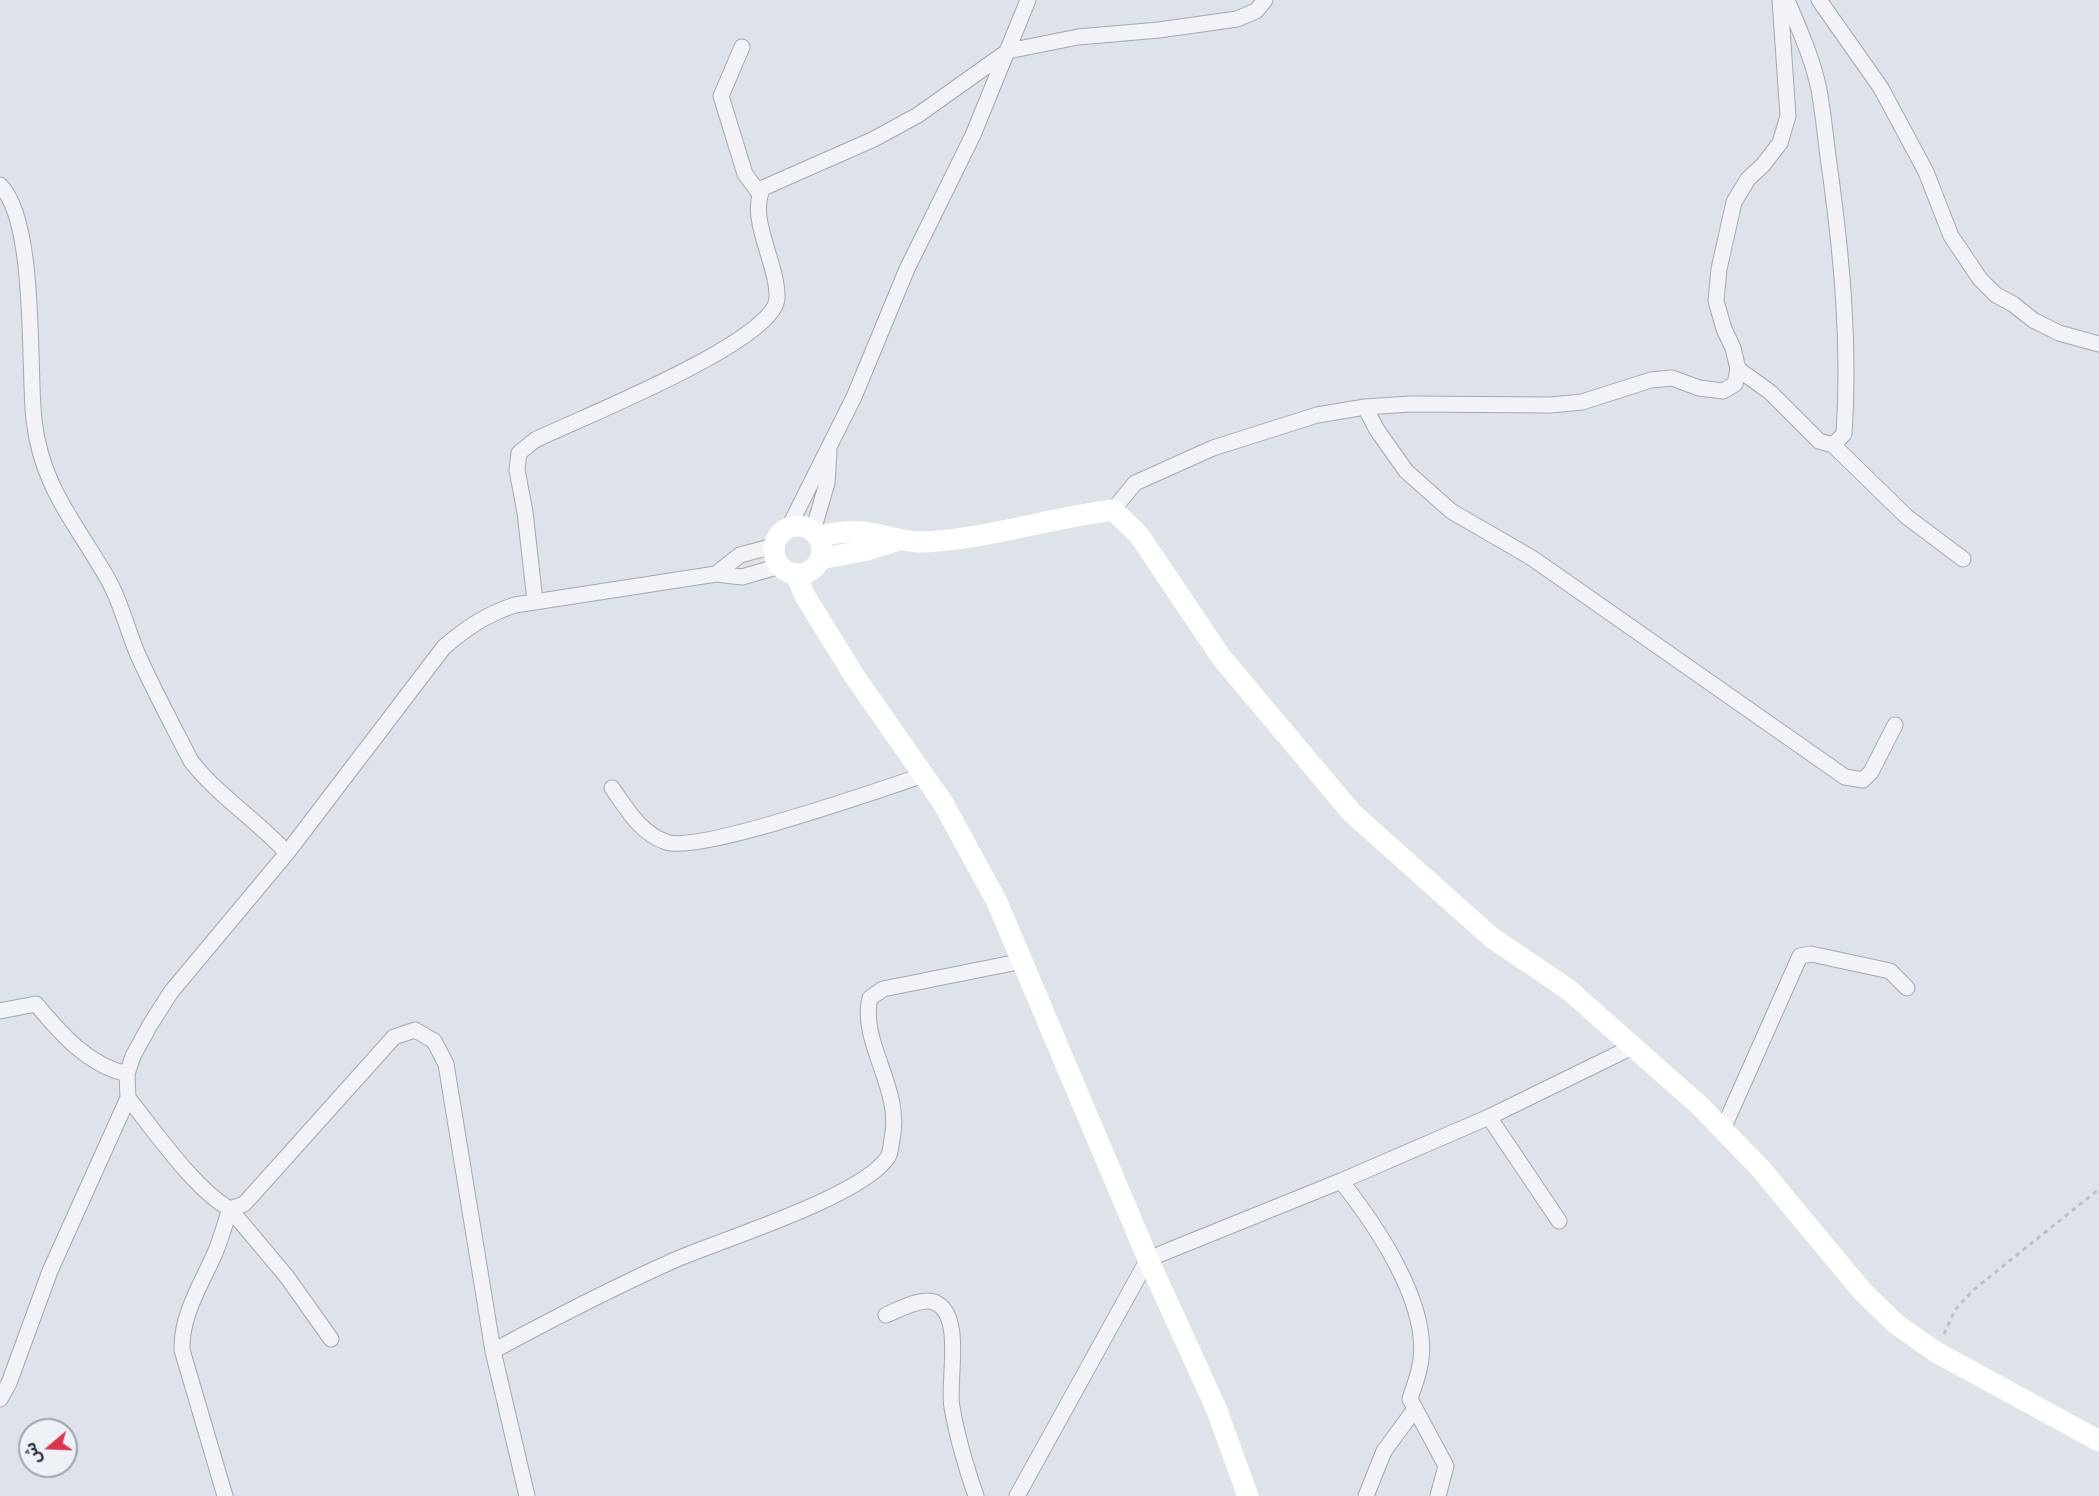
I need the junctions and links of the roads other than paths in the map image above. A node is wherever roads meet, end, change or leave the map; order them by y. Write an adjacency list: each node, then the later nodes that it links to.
1 (1028, 0): 7 (street)
2 (1265, 0): 7 (street)
3 (1780, 0): 11 (street)
4 (1787, 0): 13 (street)
5 (1819, 0): 10 (street)
6 (742, 47): 9 (street)
7 (1008, 51): 9 (street); 14 (street)
8 (0, 185): 27 (street)
9 (760, 194): 23 (street)
10 (2099, 344)
11 (1738, 369): 12 (street); 13 (street)
12 (1365, 407): 15 (street); 24 (street)
13 (1833, 445): 20 (street)
14 (828, 450): 16 (street); 17 (street)
15 (1113, 510): 18 (street); 31 (street)
16 (789, 527): 17 (street); 21 (street)
17 (815, 534): 18 (street); 19 (street)
18 (896, 541): 19 (street)
19 (820, 558): 21 (street)
20 (1963, 559)
21 (783, 562): 22 (street); 22 (street); 25 (street)
22 (716, 574): 23 (street)
23 (535, 601): 27 (street)
24 (1895, 725)
25 (924, 775): 26 (street); 28 (street)
26 (612, 788)
27 (287, 853): 32 (street)
28 (1023, 961): 39 (street); 42 (street)
29 (1907, 988): 35 (street)
30 (0, 1011): 32 (street)
31 (1632, 1047): 34 (street); 35 (street)
32 (127, 1074): 33 (street)
33 (128, 1098): 37 (street); 43 (street)
34 (1489, 1117): 36 (street); 38 (street)
35 (1723, 1129): 45 (street)
36 (1341, 1181): 39 (street); 44 (street)
37 (230, 1209): 41 (street); 42 (street); 46 (street)
38 (1559, 1221)
39 (1148, 1258): 49 (street); 50 (street)
40 (885, 1315): 48 (street)
41 (332, 1339)
42 (494, 1351): 47 (street)
43 (0, 1399)
44 (1415, 1410): 51 (street); 52 (street)
45 (2099, 1441)
46 (225, 1496)
47 (527, 1496)
48 (976, 1496)
49 (1017, 1496)
50 (1248, 1496)
51 (1366, 1496)
52 (1438, 1496)

